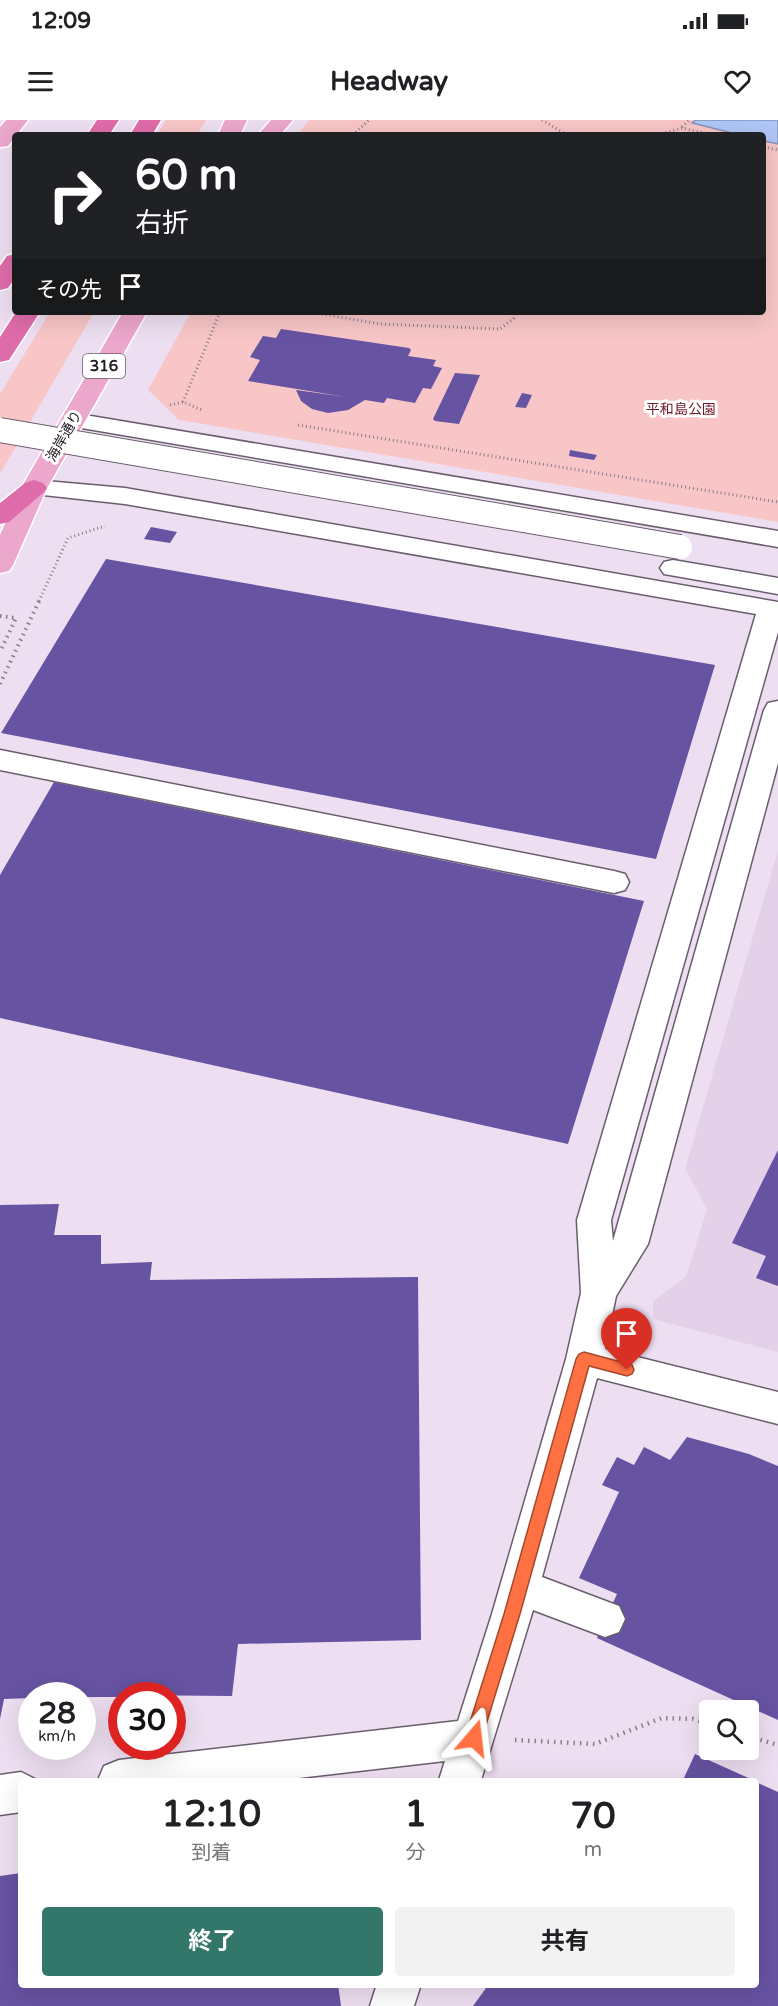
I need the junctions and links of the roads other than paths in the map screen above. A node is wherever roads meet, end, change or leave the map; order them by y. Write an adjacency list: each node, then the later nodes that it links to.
1 (17, 120): 4 (main road)
2 (282, 120): 3 (main road)
3 (272, 132)
4 (0, 141)
5 (12, 265): 6 (highway)
6 (0, 283)
7 (26, 315): 9 (highway)
8 (133, 315): 10 (main road, 海岸通り / 316)
9 (0, 355)
10 (73, 420): 13 (main road, 海岸通り / 316); 15 (street)
11 (0, 430): 16 (street, bridge)
12 (0, 451): 16 (street)
13 (34, 488): 14 (highway); 18 (main road, 海岸通り / 316); 19 (street)
14 (0, 516)
15 (778, 539)
16 (677, 557): 17 (street); 19 (street)
17 (778, 563)
18 (0, 565)
19 (776, 602): 23 (street)
20 (778, 710): 23 (street)
21 (0, 760): 22 (street)
22 (614, 882)
23 (599, 1293): 24 (street)
24 (584, 1359): 25 (street); 26 (street)
25 (778, 1408)
26 (519, 1588): 27 (street); 28 (street)
27 (605, 1620)
28 (474, 1738): 29 (street); 31 (street)
29 (330, 1768): 30 (street)
30 (154, 1778)
31 (461, 1778)
32 (18, 1792): 33 (street)
33 (0, 1795)
34 (398, 1988): 35 (street)
35 (392, 2006)

